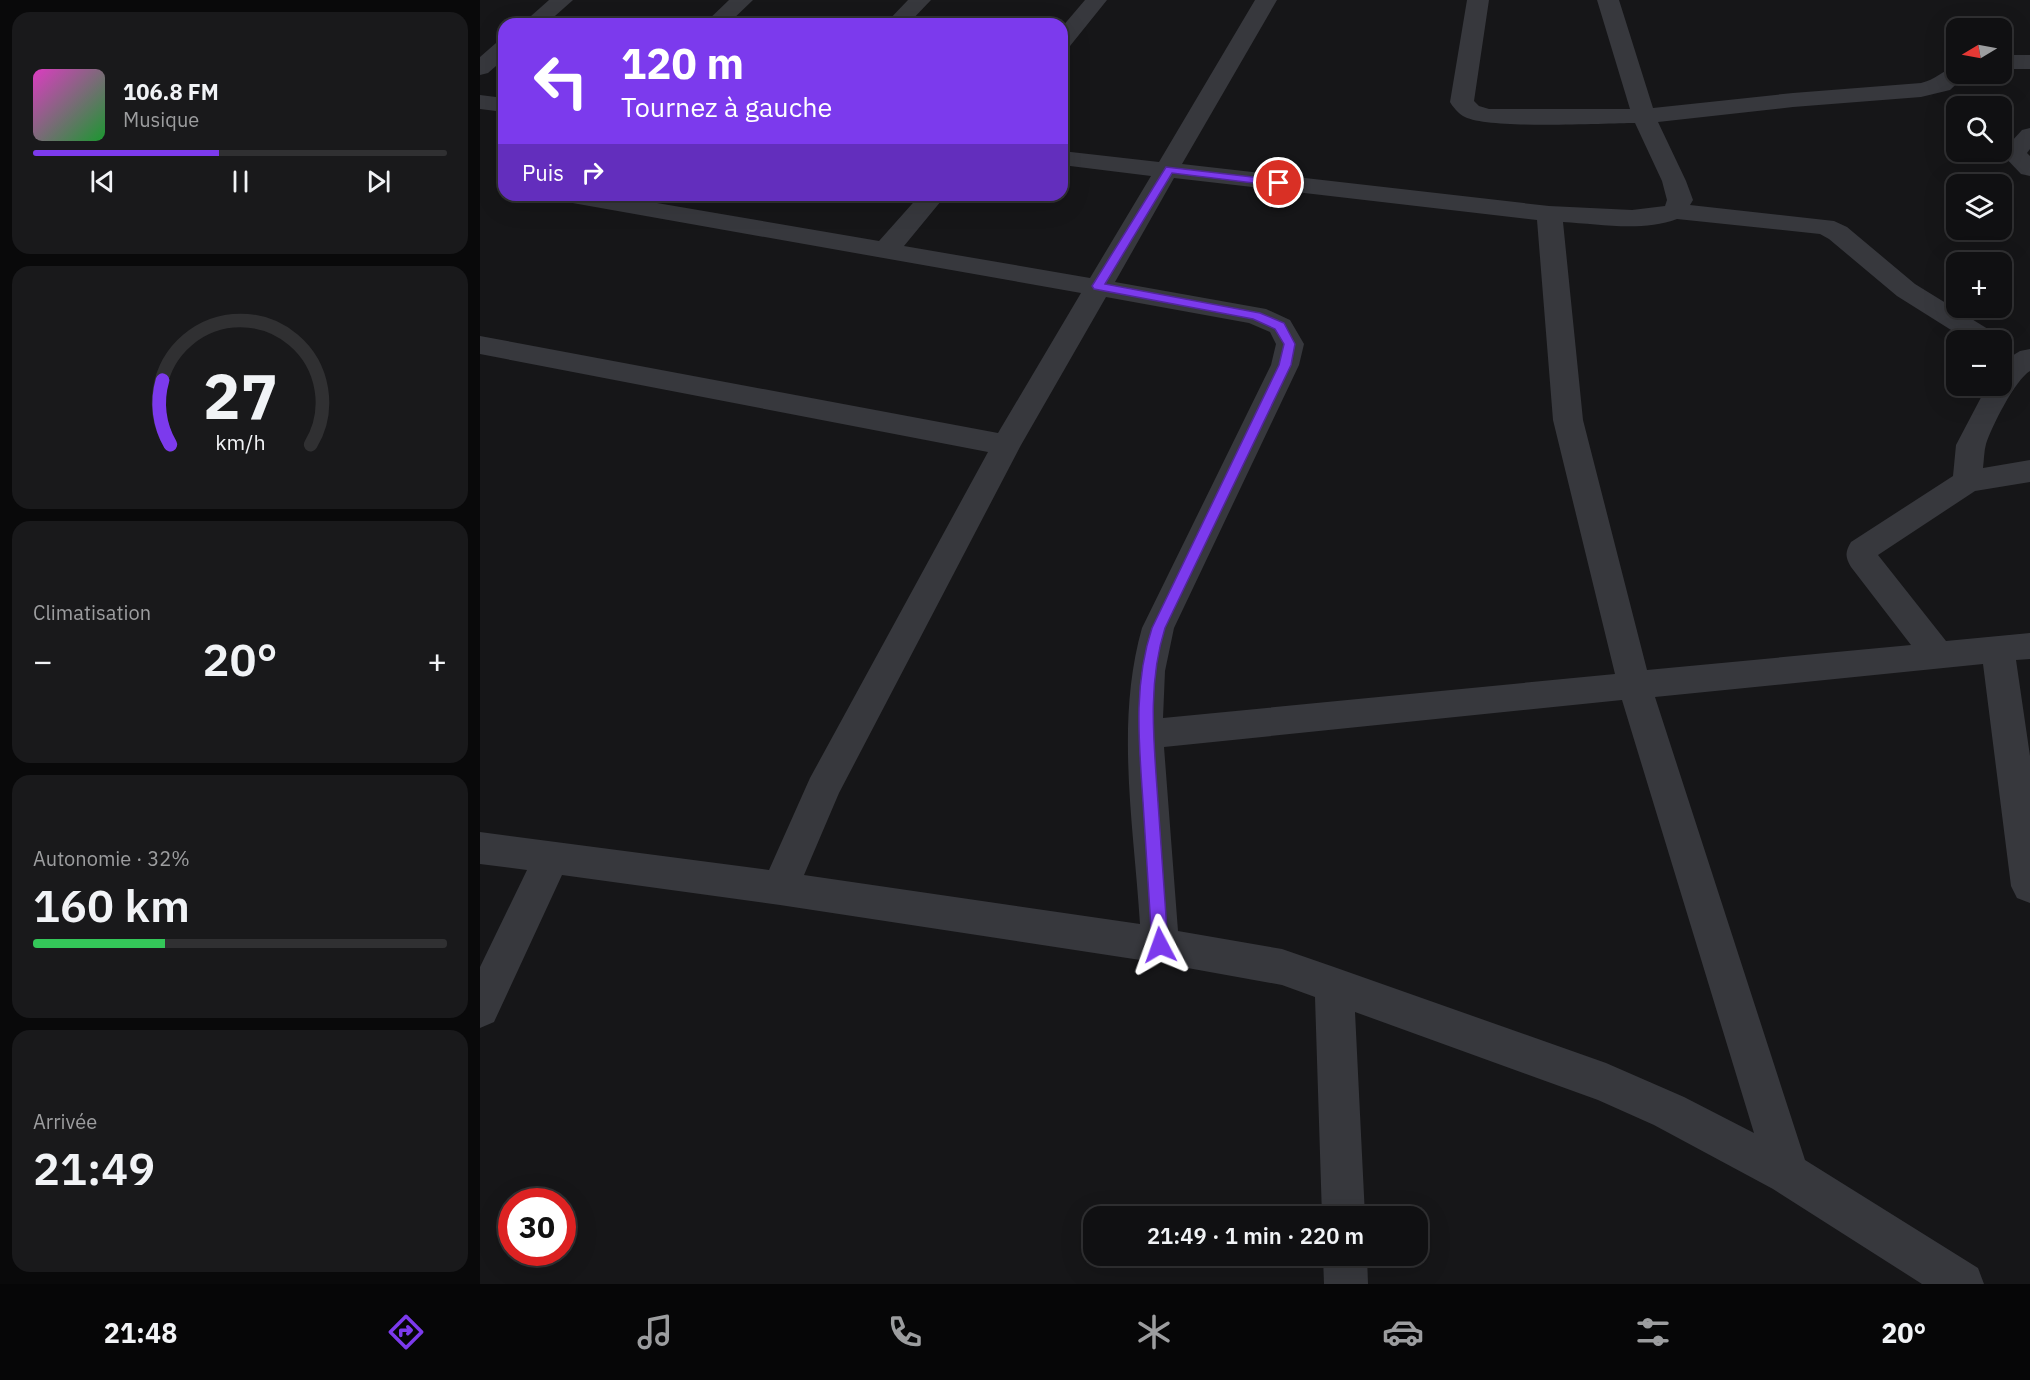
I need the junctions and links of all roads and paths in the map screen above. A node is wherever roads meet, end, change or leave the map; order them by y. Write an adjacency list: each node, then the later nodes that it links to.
1 (561, 0): 8 (street)
2 (742, 0): 9 (street)
3 (920, 0): 10 (street)
4 (1096, 0): 11 (street)
5 (1266, 0): 23 (street)
6 (1478, 0): 19 (street)
7 (1608, 0): 19 (street)
8 (540, 18)
9 (722, 18)
10 (902, 18)
11 (1068, 34)
12 (498, 53): 15 (street)
13 (2012, 62): 14 (street)
14 (2030, 62)
15 (480, 68)
16 (1946, 82): 19 (street)
17 (480, 102): 18 (street)
18 (498, 104)
19 (1644, 116): 26 (street)
20 (2030, 135): 22 (street)
21 (1068, 159): 23 (street)
22 (2030, 169)
23 (1169, 170): 27 (street); 29 (street)
24 (602, 201): 28 (street)
25 (929, 201): 28 (street)
26 (1675, 211): 27 (street); 30 (street)
27 (1549, 214): 38 (street)
28 (886, 250): 29 (street)
29 (1098, 286): 33 (street); 39 (street)
30 (1970, 330)
31 (480, 345): 33 (street)
32 (1996, 396): 35 (street)
33 (1006, 445): 43 (street)
34 (2030, 471): 35 (street)
35 (1966, 481): 37 (street)
36 (2014, 647): 37 (street); 42 (street)
37 (1936, 653): 38 (street)
38 (1634, 684): 39 (street); 47 (street)
39 (1146, 734): 44 (street)
40 (480, 848): 41 (street)
41 (553, 856): 43 (street); 46 (street)
42 (2030, 886)
43 (780, 888): 44 (street)
44 (1160, 945): 45 (street)
45 (1334, 985): 47 (street); 48 (street)
46 (480, 1009)
47 (1788, 1174): 51 (street)
48 (1343, 1206)
49 (1345, 1266): 50 (street)
50 (1346, 1284)
51 (1962, 1284)

